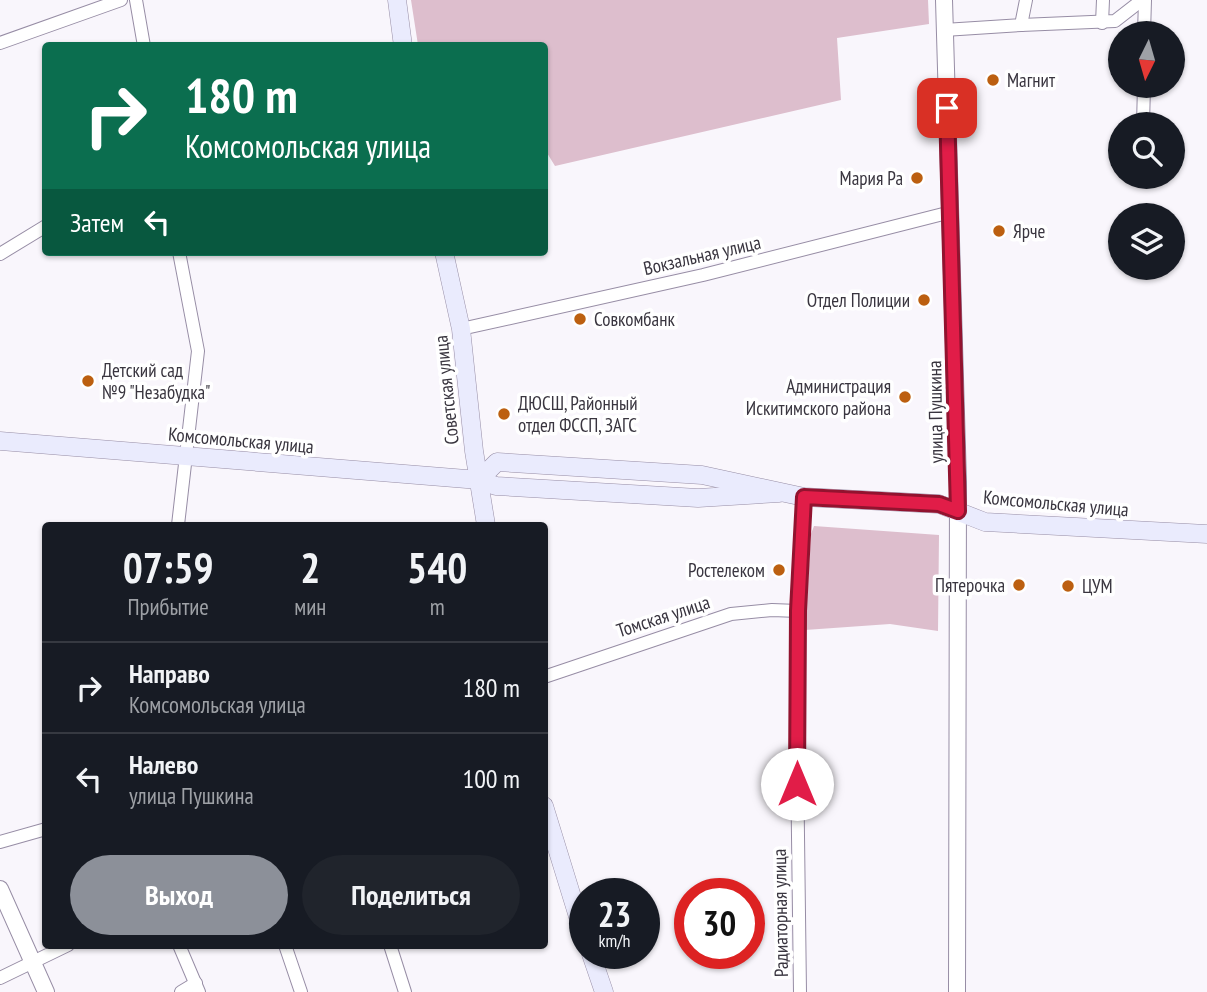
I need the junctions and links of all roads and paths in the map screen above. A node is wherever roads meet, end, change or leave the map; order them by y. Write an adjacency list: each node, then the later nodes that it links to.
1 (121, 0): 14 (street)
2 (136, 0): 12 (street)
3 (397, 0): 13 (main road)
4 (944, 0): 11 (street, улица Пушкина)
5 (1027, 0): 10 (street)
6 (1102, 0): 9 (street)
7 (1143, 0): 8 (street); 9 (street)
8 (1144, 21)
9 (1102, 23): 10 (street)
10 (1021, 25): 11 (street)
11 (944, 30): 15 (street, улица Пушкина)
12 (143, 42)
13 (402, 42)
14 (0, 43)
15 (951, 212): 20 (street, Вокзальная улица); 25 (street, улица Пушкина)
16 (42, 228): 17 (street)
17 (0, 254)
18 (180, 256): 22 (street)
19 (445, 256): 20 (main road, Советская улица)
20 (461, 329): 23 (main road, Советская улица)
21 (0, 441): 22 (main road, Комсомольская улица)
22 (187, 456): 23 (main road, Комсомольская улица); 26 (street)
23 (479, 480): 24 (main road, Комсомольская улица); 27 (main road, Советская улица)
24 (804, 497): 25 (main road, Комсомольская улица); 29 (street, Радиаторная улица)
25 (958, 511): 28 (main road, Комсомольская улица); 50 (street, улица Пушкина)
26 (178, 522)
27 (485, 522)
28 (1207, 534)
29 (798, 611): 30 (street, Томская улица); 49 (street, Радиаторная улица)
30 (548, 676)
31 (548, 819): 34 (main road)
32 (42, 830): 33 (street)
33 (0, 842)
34 (569, 887)
35 (0, 889): 40 (street)
36 (60, 949): 40 (street)
37 (181, 949): 43 (street)
38 (286, 949): 46 (street)
39 (391, 949): 47 (street)
40 (33, 962): 42 (street); 44 (street)
41 (596, 969): 48 (main road)
42 (0, 978)
43 (197, 988): 45 (street)
44 (46, 992)
45 (181, 992)
46 (301, 992)
47 (405, 992)
48 (604, 992)
49 (800, 992)
50 (957, 992)

